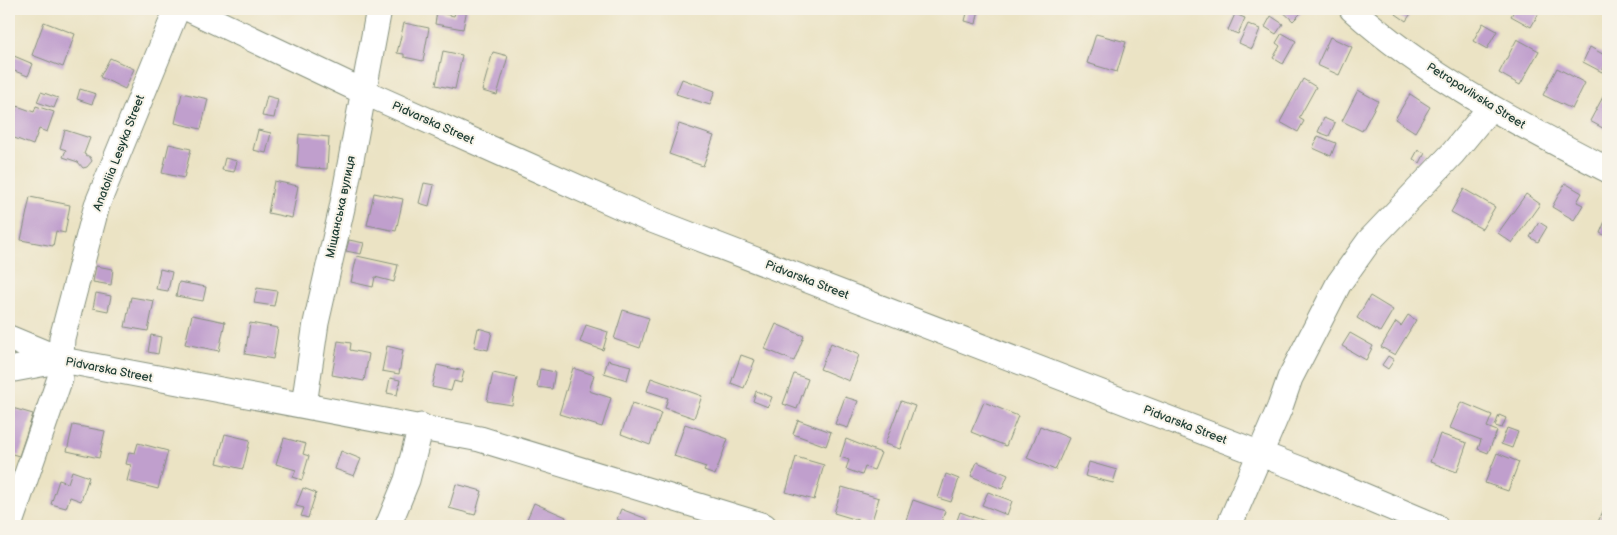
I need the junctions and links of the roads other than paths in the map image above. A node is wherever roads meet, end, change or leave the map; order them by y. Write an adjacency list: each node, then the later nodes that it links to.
1 (177, 9): 9 (street, Anatoliia Lesyka Street)
2 (189, 9): 5 (street, Pidvarska Street)
3 (379, 9): 5 (street, Міщанська вулиця)
4 (1352, 9): 6 (street, Petropavlivska Street)
5 (364, 92): 11 (street, Міщанська вулиця); 13 (street, Pidvarska Street)
6 (1490, 108): 7 (street, Petropavlivska Street); 13 (street)
7 (1608, 170)
8 (9, 338): 9 (street, Pidvarska Street)
9 (62, 360): 10 (street); 11 (street, Pidvarska Street); 14 (street, Anatoliia Lesyka Street)
10 (9, 370)
11 (304, 405): 12 (street, Pidvarska Street)
12 (420, 426): 15 (street); 16 (street, Pidvarska Street)
13 (1258, 453): 17 (street); 18 (street, Pidvarska Street)
14 (9, 526)
15 (388, 526)
16 (764, 526)
17 (1229, 526)
18 (1435, 526)

